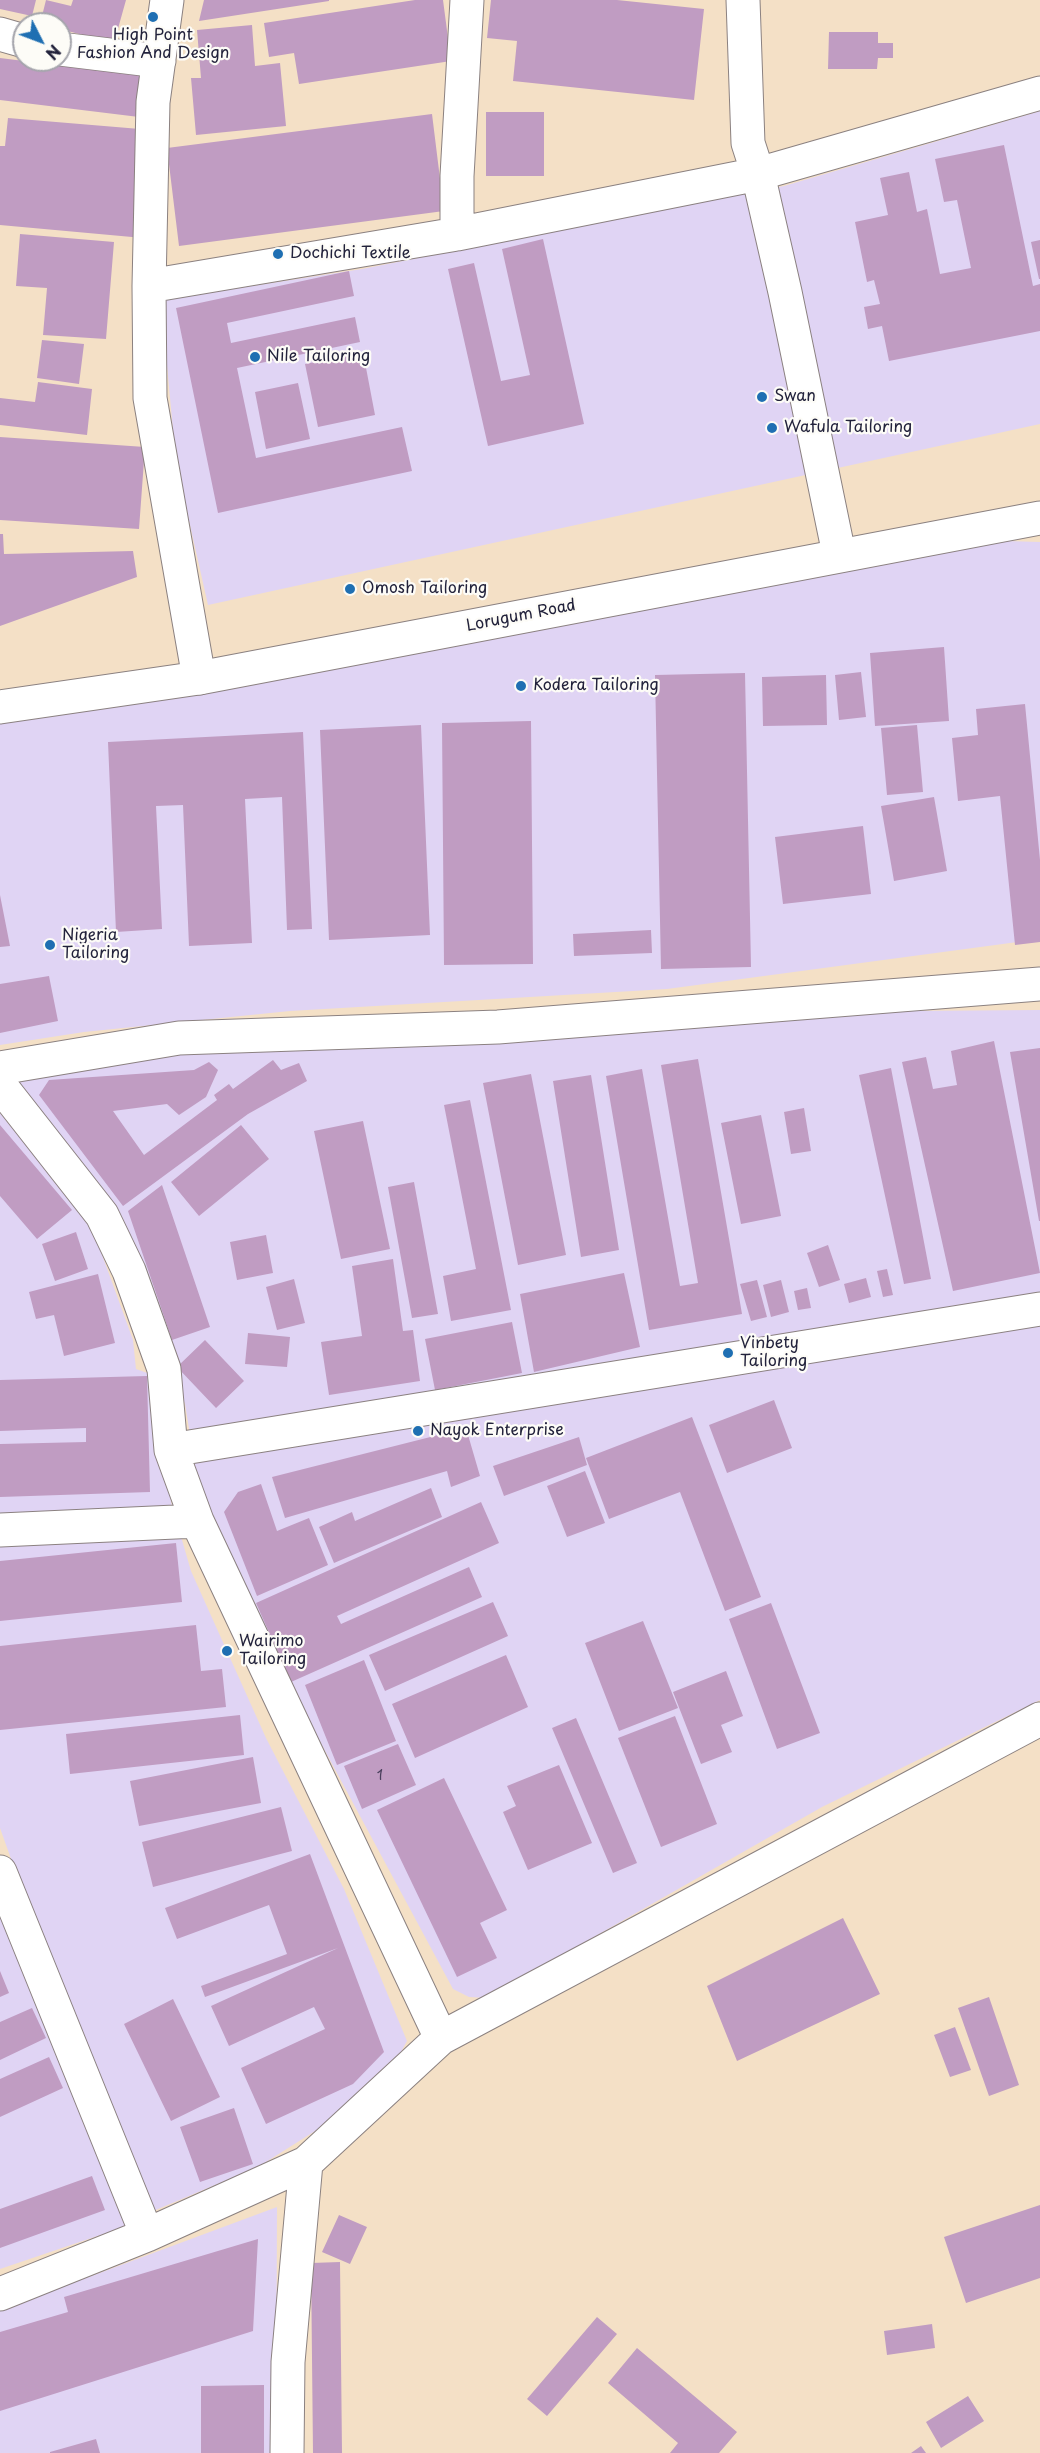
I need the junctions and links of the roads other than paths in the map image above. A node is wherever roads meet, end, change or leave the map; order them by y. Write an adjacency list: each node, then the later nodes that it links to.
1 (166, 0): 5 (street)
2 (467, 0): 8 (street)
3 (743, 0): 7 (street)
4 (72, 50): 5 (street)
5 (159, 61): 9 (street)
6 (1040, 93): 7 (street)
7 (758, 174): 8 (street); 11 (street)
8 (457, 234): 9 (street)
9 (148, 286): 12 (street)
10 (1040, 518): 11 (street, Lorugum Road)
11 (839, 554): 12 (street, Lorugum Road)
12 (199, 678): 13 (street, Lorugum Road)
13 (0, 707)
14 (1040, 984): 15 (street)
15 (0, 1068)
16 (0, 1085): 18 (street)
17 (1040, 1309): 18 (street)
18 (171, 1450): 19 (street)
19 (198, 1521): 20 (street); 23 (street)
20 (0, 1530)
21 (1040, 1719): 23 (street)
22 (0, 1872): 25 (street)
23 (441, 2038): 24 (street)
24 (306, 2163): 25 (street); 27 (street)
25 (147, 2235): 26 (street)
26 (0, 2294)
27 (287, 2453)

